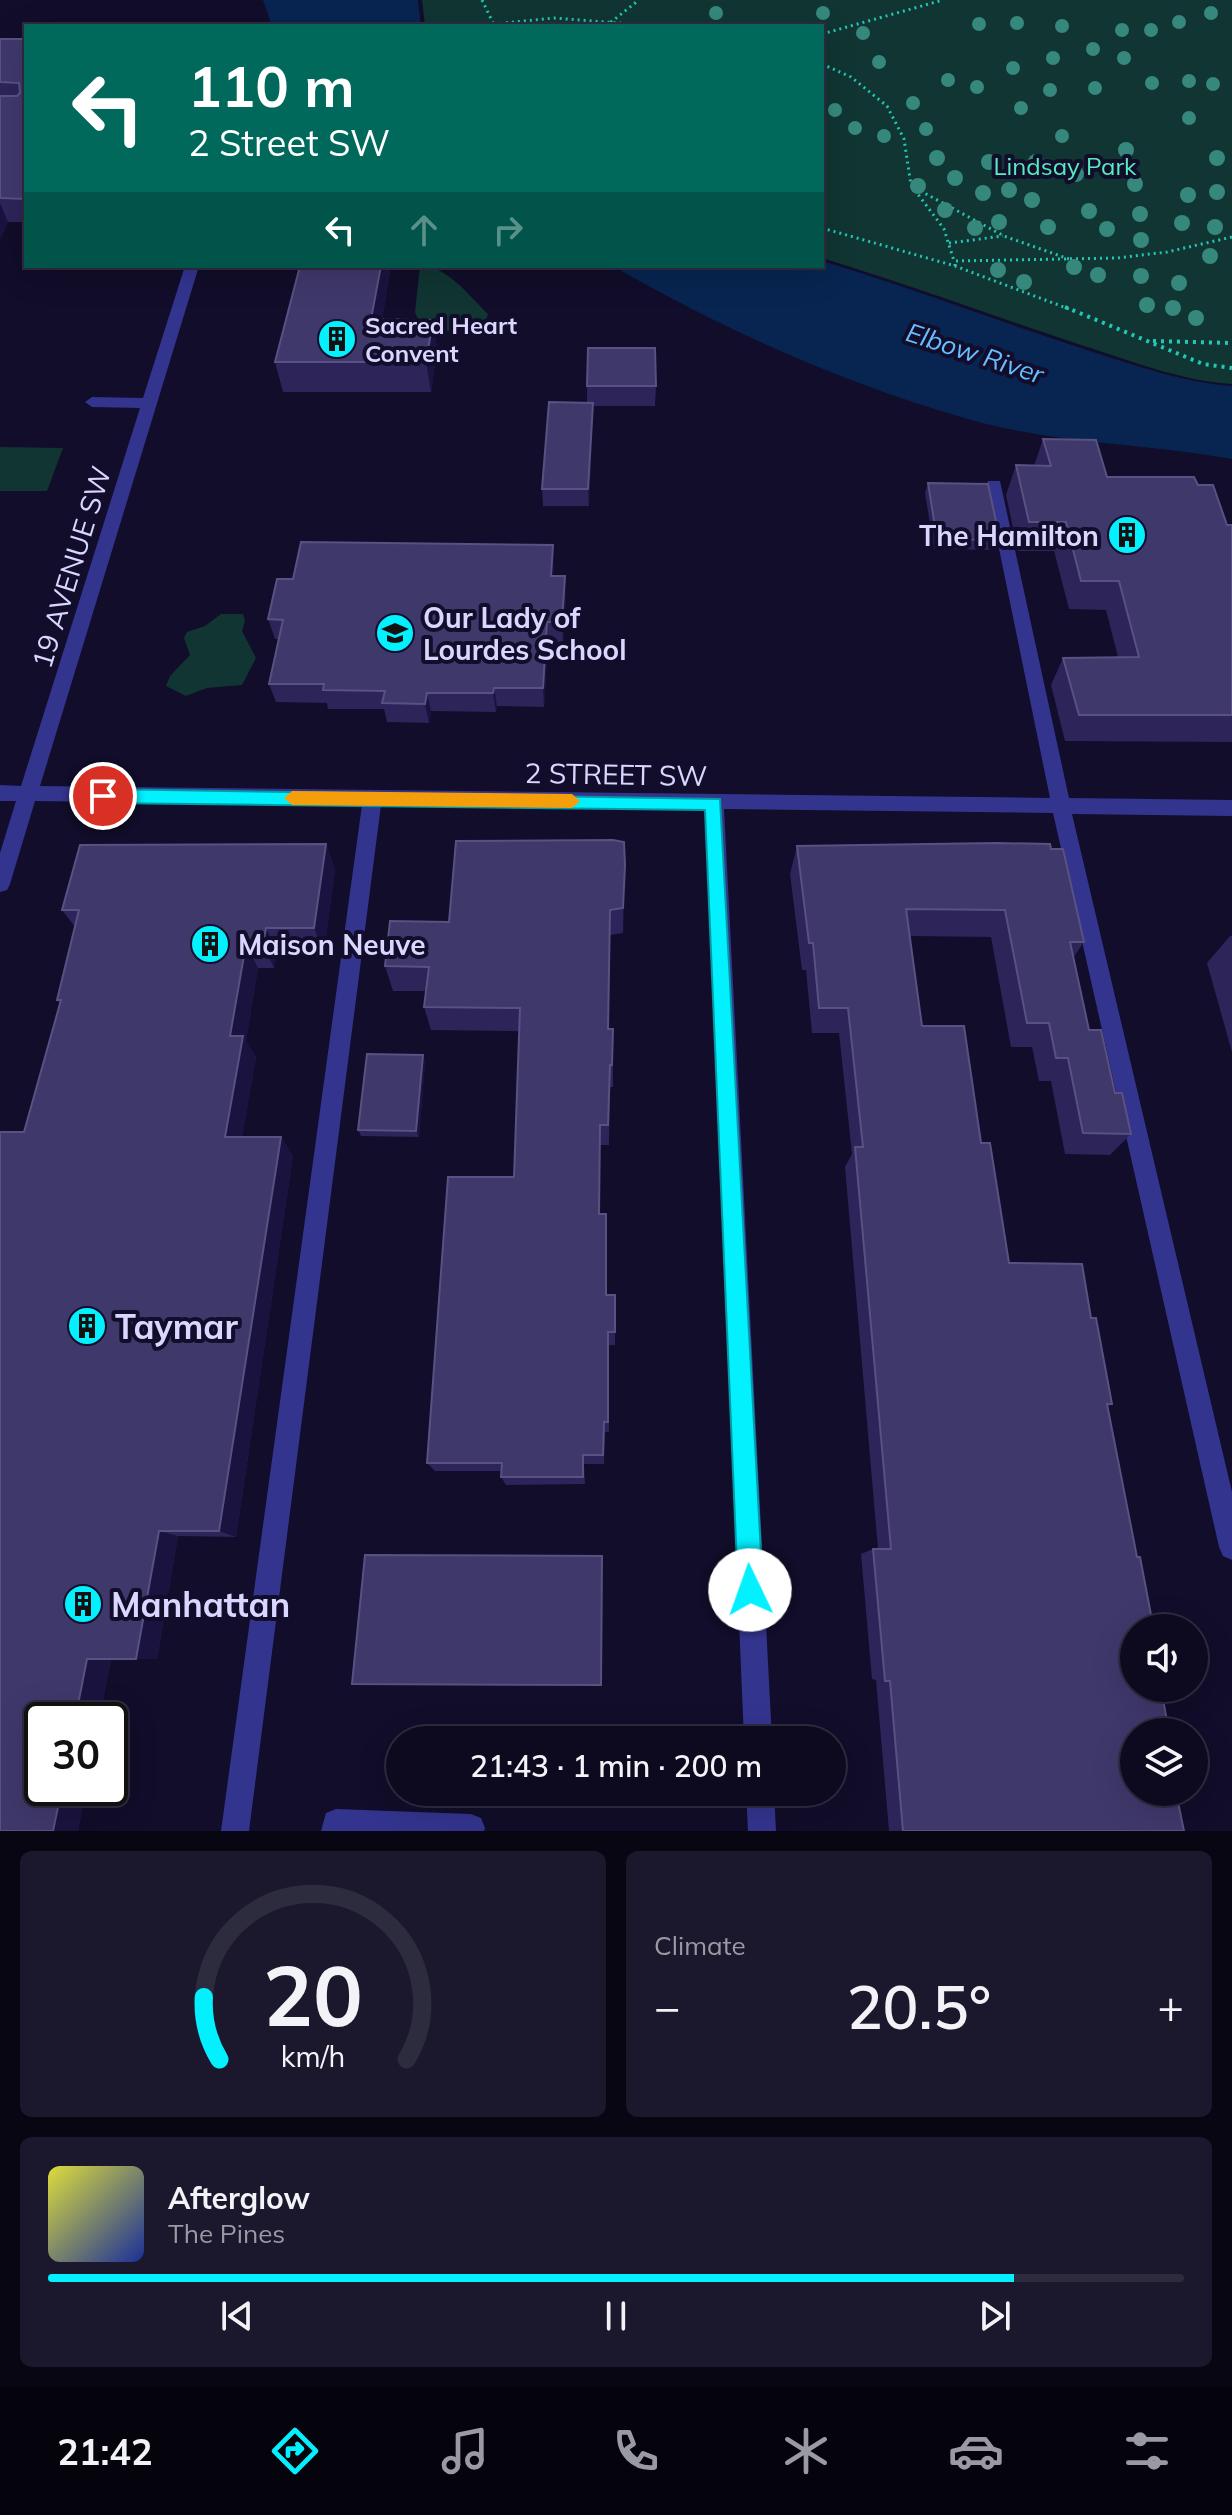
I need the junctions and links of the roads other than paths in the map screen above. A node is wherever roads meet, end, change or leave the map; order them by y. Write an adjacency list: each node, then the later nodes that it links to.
1 (191, 268): 3 (street, 19 AVENUE SW)
2 (92, 402): 3 (street)
3 (150, 403): 6 (street, 19 AVENUE SW)
4 (994, 485): 9 (street)
5 (0, 793): 6 (street, 2 STREET SW)
6 (28, 794): 7 (street, 2 STREET SW); 11 (street, 19 AVENUE SW)
7 (372, 799): 8 (street, 2 STREET SW); 16 (street)
8 (714, 804): 9 (street, 2 STREET SW); 13 (street)
9 (1060, 806): 10 (street, 2 STREET SW); 12 (street)
10 (1232, 808)
11 (0, 884)
12 (1232, 1547)
13 (757, 1726)
14 (761, 1806): 18 (street)
15 (471, 1828): 17 (street)
16 (235, 1831)
17 (335, 1831)
18 (762, 1831)

